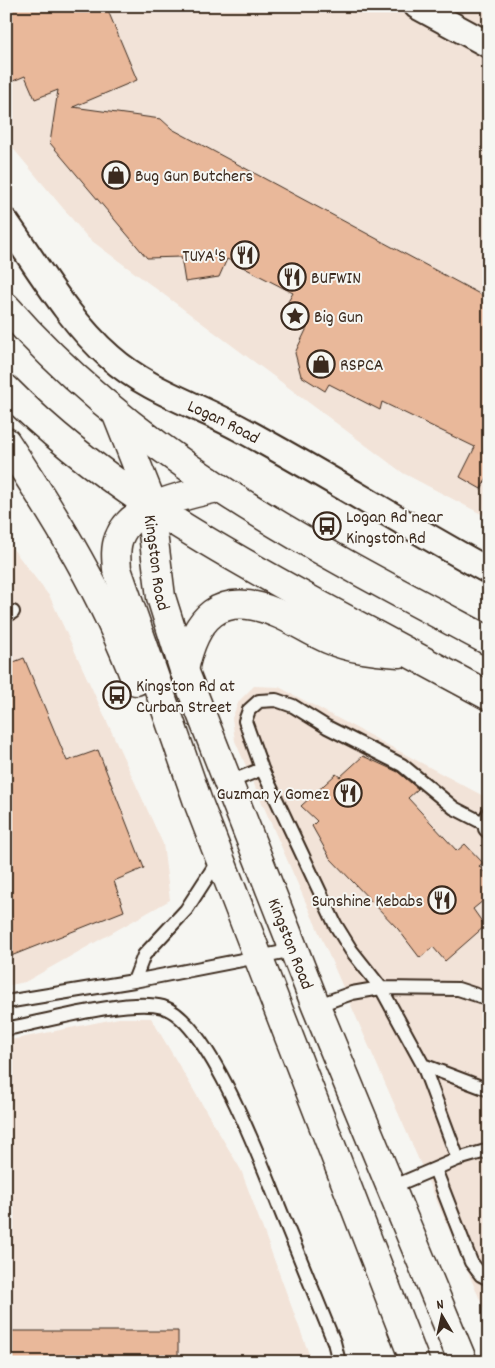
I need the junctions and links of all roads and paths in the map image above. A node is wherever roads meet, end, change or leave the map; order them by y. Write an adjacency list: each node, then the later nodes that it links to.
1 (417, 6): 2 (street)
2 (489, 45)
3 (6, 222): 10 (street, Logan Road)
4 (6, 307): 6 (main road)
5 (6, 389): 9 (main road)
6 (117, 415): 8 (main road); 9 (main road)
7 (6, 442): 17 (main road)
8 (217, 488): 9 (main road); 11 (main road)
9 (152, 508): 12 (main road); 13 (main road, Kingston Road); 17 (main road, Kingston Road)
10 (489, 571)
11 (489, 641)
12 (410, 653): 13 (main road); 14 (main road)
13 (184, 670): 16 (main road, Kingston Road)
14 (489, 696)
15 (262, 769): 16 (lane); 18 (lane); 23 (lane)
16 (227, 783): 20 (main road, Kingston Road)
17 (198, 802): 19 (main road, Kingston Road)
18 (488, 823)
19 (219, 858): 21 (main road, Kingston Road); 22 (lane)
20 (294, 950): 21 (lane); 26 (main road, Kingston Road)
21 (258, 958): 22 (lane); 36 (main road, Kingston Road)
22 (134, 981): 25 (lane)
23 (381, 988): 24 (lane); 26 (lane); 28 (lane)
24 (489, 999)
25 (6, 1002)
26 (316, 1006): 33 (main road, Kingston Road)
27 (6, 1029): 35 (lane)
28 (423, 1065): 29 (lane); 31 (lane)
29 (489, 1090)
30 (489, 1150): 31 (lane)
31 (458, 1159): 32 (lane)
32 (435, 1169): 33 (lane); 34 (lane)
33 (392, 1187): 37 (main road, Kingston Road)
34 (489, 1279)
35 (338, 1362)
36 (415, 1362)
37 (464, 1362)

